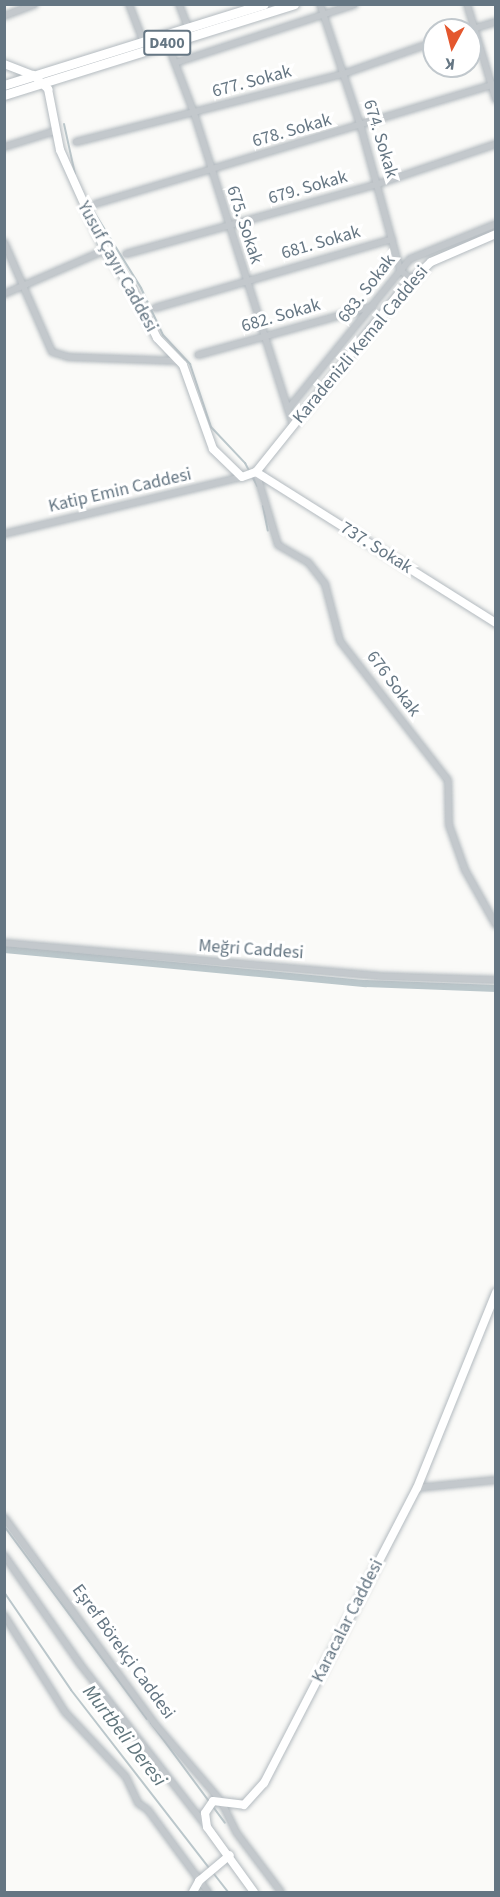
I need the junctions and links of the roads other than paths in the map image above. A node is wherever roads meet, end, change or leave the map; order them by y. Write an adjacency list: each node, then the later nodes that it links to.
1 (35, 4): 8 (street)
2 (129, 4): 13 (street)
3 (179, 4): 11 (street)
4 (264, 4): 11 (main road, D400)
5 (294, 4): 12 (main road, D400)
6 (320, 4): 9 (street, 674. Sokak)
7 (356, 4): 9 (street)
8 (17, 7): 10 (street)
9 (323, 15): 16 (street); 18 (street, 674. Sokak)
10 (4, 16)
11 (189, 28): 12 (main road, D400)
12 (166, 39): 13 (main road, D400); 16 (street, 675. Sokak)
13 (145, 46): 19 (main road, D400)
14 (422, 46): 18 (street, 677. Sokak)
15 (482, 56): 21 (street)
16 (175, 63): 24 (street, 675. Sokak)
17 (4, 64): 19 (street)
18 (343, 74): 24 (street, 677. Sokak); 25 (street, 674. Sokak)
19 (36, 78): 20 (main road, D400); 22 (main road, D400); 26 (street, Yusuf Çayır Caddesi)
20 (4, 85)
21 (494, 85): 23 (street); 25 (street, 678. Sokak)
22 (4, 95)
23 (495, 100)
24 (194, 113): 27 (street, 677. Sokak); 30 (street, 675. Sokak)
25 (361, 127): 30 (street, 678. Sokak); 31 (street, 674. Sokak)
26 (55, 131): 29 (street); 38 (street, Yusuf Çayır Caddesi)
27 (76, 142)
28 (495, 144): 31 (street, 679. Sokak)
29 (4, 147)
30 (211, 170): 32 (street, 678. Sokak); 34 (street, 675. Sokak)
31 (378, 184): 34 (street, 679. Sokak); 36 (street, 674. Sokak)
32 (95, 204)
33 (495, 224): 40 (street, 683. Sokak)
34 (228, 226): 39 (street, 679. Sokak); 41 (street, 675. Sokak)
35 (495, 234): 42 (street, Karadenizli Kemal Caddesi)
36 (392, 239): 40 (street, 674. Sokak); 41 (street, 681. Sokak)
37 (4, 242): 43 (street)
38 (105, 250): 43 (street); 49 (street, Yusuf Çayır Caddesi)
39 (126, 254)
40 (400, 270): 42 (street); 45 (street, 683. Sokak)
41 (246, 280): 46 (street, 681. Sokak); 47 (street, 675. Sokak)
42 (412, 280): 51 (street, Karadenizli Kemal Caddesi)
43 (22, 284): 44 (street); 49 (street)
44 (4, 294)
45 (373, 306): 47 (street, 682. Sokak); 50 (street, 683. Sokak)
46 (154, 308)
47 (264, 337): 48 (street, 682. Sokak); 50 (street, 675. Sokak)
48 (198, 355)
49 (179, 362): 52 (street, Yusuf Çayır Caddesi)
50 (288, 409): 51 (street, 675. Sokak)
51 (293, 426): 52 (street, Karadenizli Kemal Caddesi)
52 (250, 474): 53 (street, Katip Emin Caddesi); 54 (street, 737. Sokak); 55 (street, 676 Sokak)
53 (4, 534)
54 (495, 623)
55 (495, 925)
56 (4, 943): 57 (street, Meğri Caddesi)
57 (495, 980)
58 (495, 1292): 60 (street, Karacalar Caddesi)
59 (495, 1480): 60 (street)
60 (417, 1488): 64 (street, Karacalar Caddesi)
61 (4, 1517): 64 (street, Eşref Börekçi Caddesi)
62 (4, 1555): 65 (street)
63 (4, 1615): 67 (street)
64 (214, 1803): 65 (street); 71 (street, Eşref Börekçi Caddesi)
65 (207, 1827): 66 (street)
66 (230, 1855): 67 (street); 70 (street)
67 (199, 1881): 68 (street); 69 (street)
68 (193, 1893)
69 (208, 1893)
70 (254, 1893)
71 (281, 1893)

